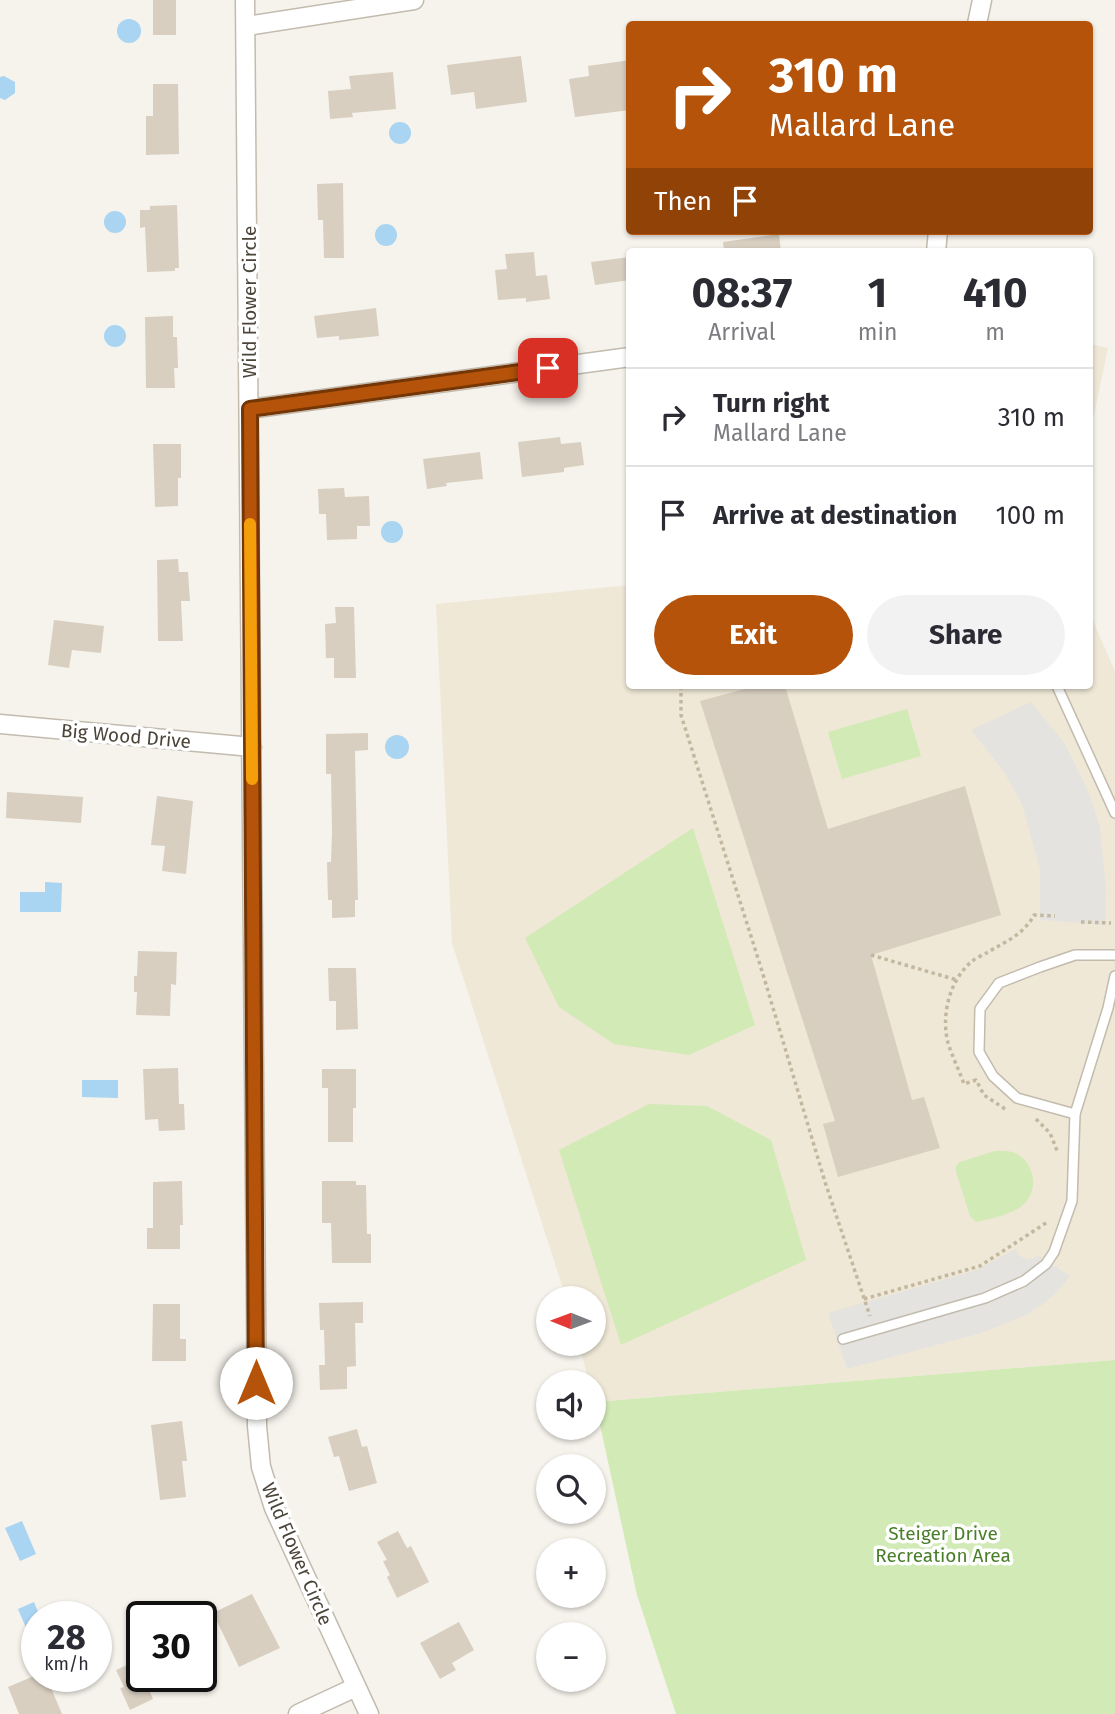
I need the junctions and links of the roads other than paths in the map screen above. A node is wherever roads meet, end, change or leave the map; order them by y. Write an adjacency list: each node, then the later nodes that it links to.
1 (245, 0): 5 (street, Wild Flower Circle)
2 (414, 0): 5 (street)
3 (982, 0): 4 (street)
4 (978, 21)
5 (247, 26): 7 (street, Wild Flower Circle)
6 (626, 358): 7 (street)
7 (250, 409): 10 (street, Wild Flower Circle)
8 (1057, 689): 11 (lane)
9 (0, 724): 10 (street, Big Wood Drive)
10 (252, 747): 16 (street, Wild Flower Circle)
11 (1115, 813)
12 (1115, 955): 14 (lane)
13 (1115, 976): 14 (lane)
14 (1075, 1114): 15 (lane)
15 (843, 1339)
16 (356, 1687): 17 (street); 18 (street, Wild Flower Circle)
17 (298, 1714)
18 (369, 1714)

